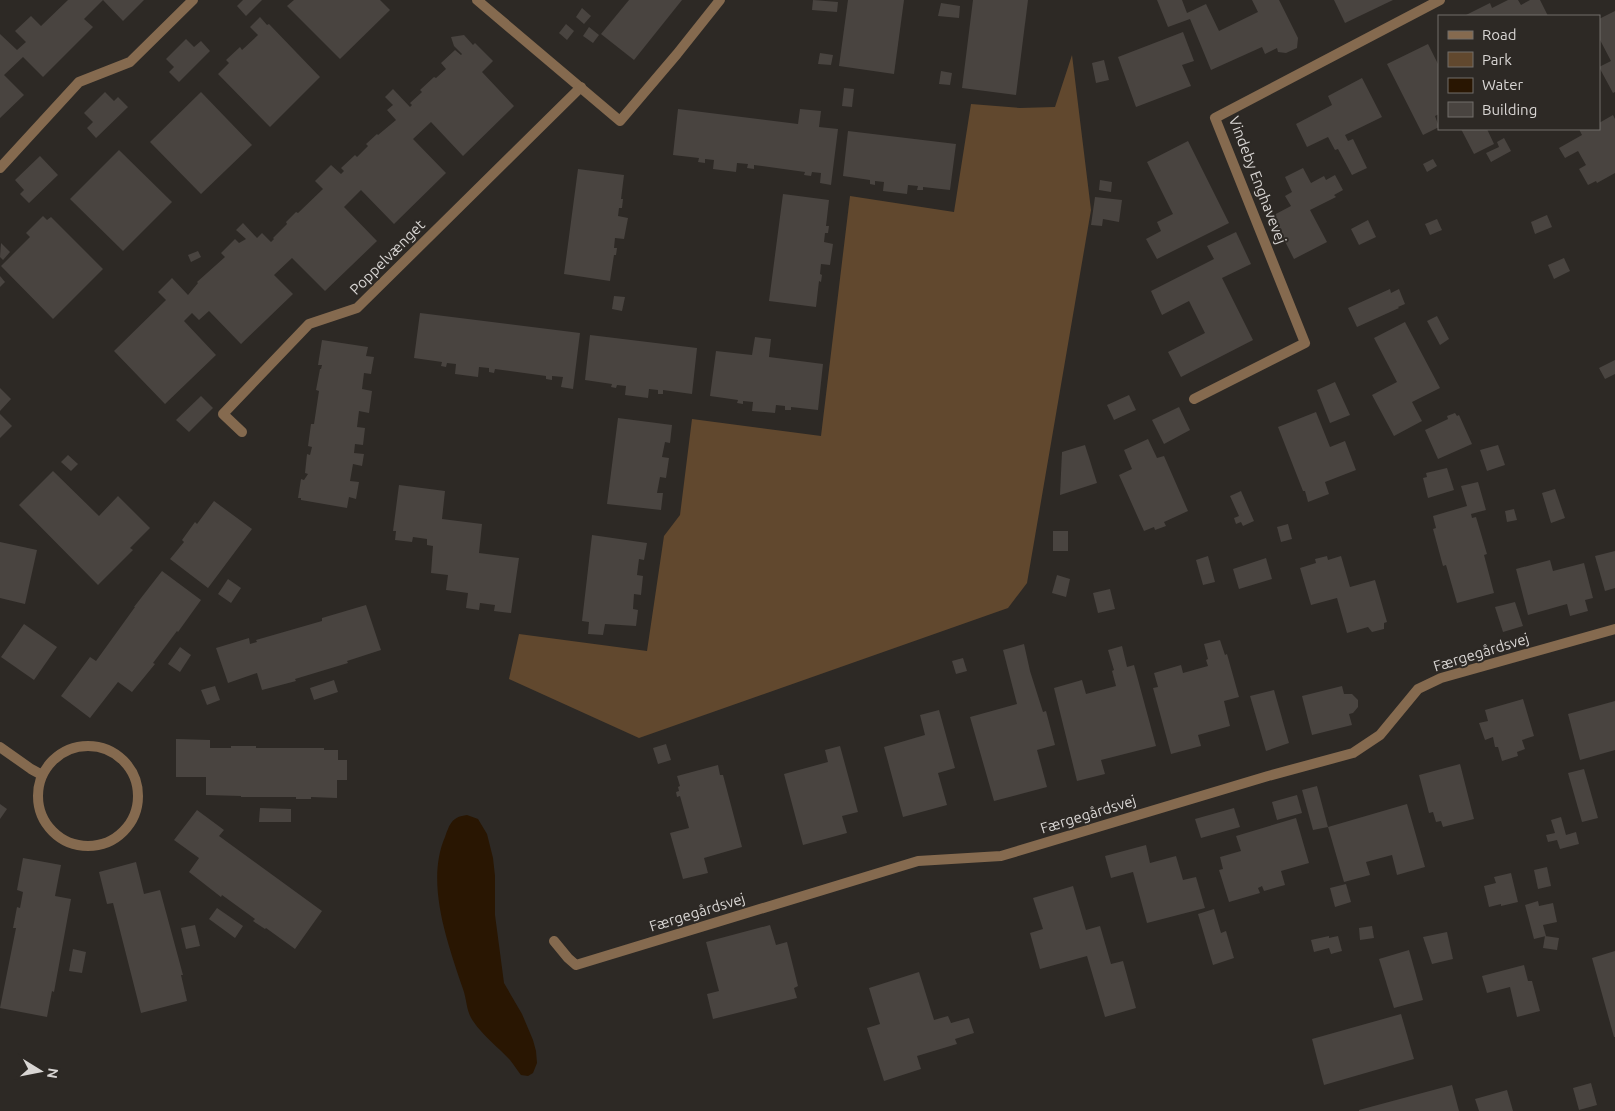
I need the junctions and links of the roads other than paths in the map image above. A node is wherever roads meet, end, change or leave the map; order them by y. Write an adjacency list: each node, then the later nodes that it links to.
1 (193, 0): 6 (street)
2 (477, 0): 5 (street)
3 (720, 0): 5 (street)
4 (1440, 0): 7 (street, Vindeby Enghavevej)
5 (581, 86): 8 (street, Poppelvænget)
6 (0, 168)
7 (1194, 399)
8 (242, 432)
9 (1615, 629): 12 (street, Færgegårdsvej)
10 (0, 747): 11 (street)
11 (42, 775): 11 (street)
12 (554, 940)

